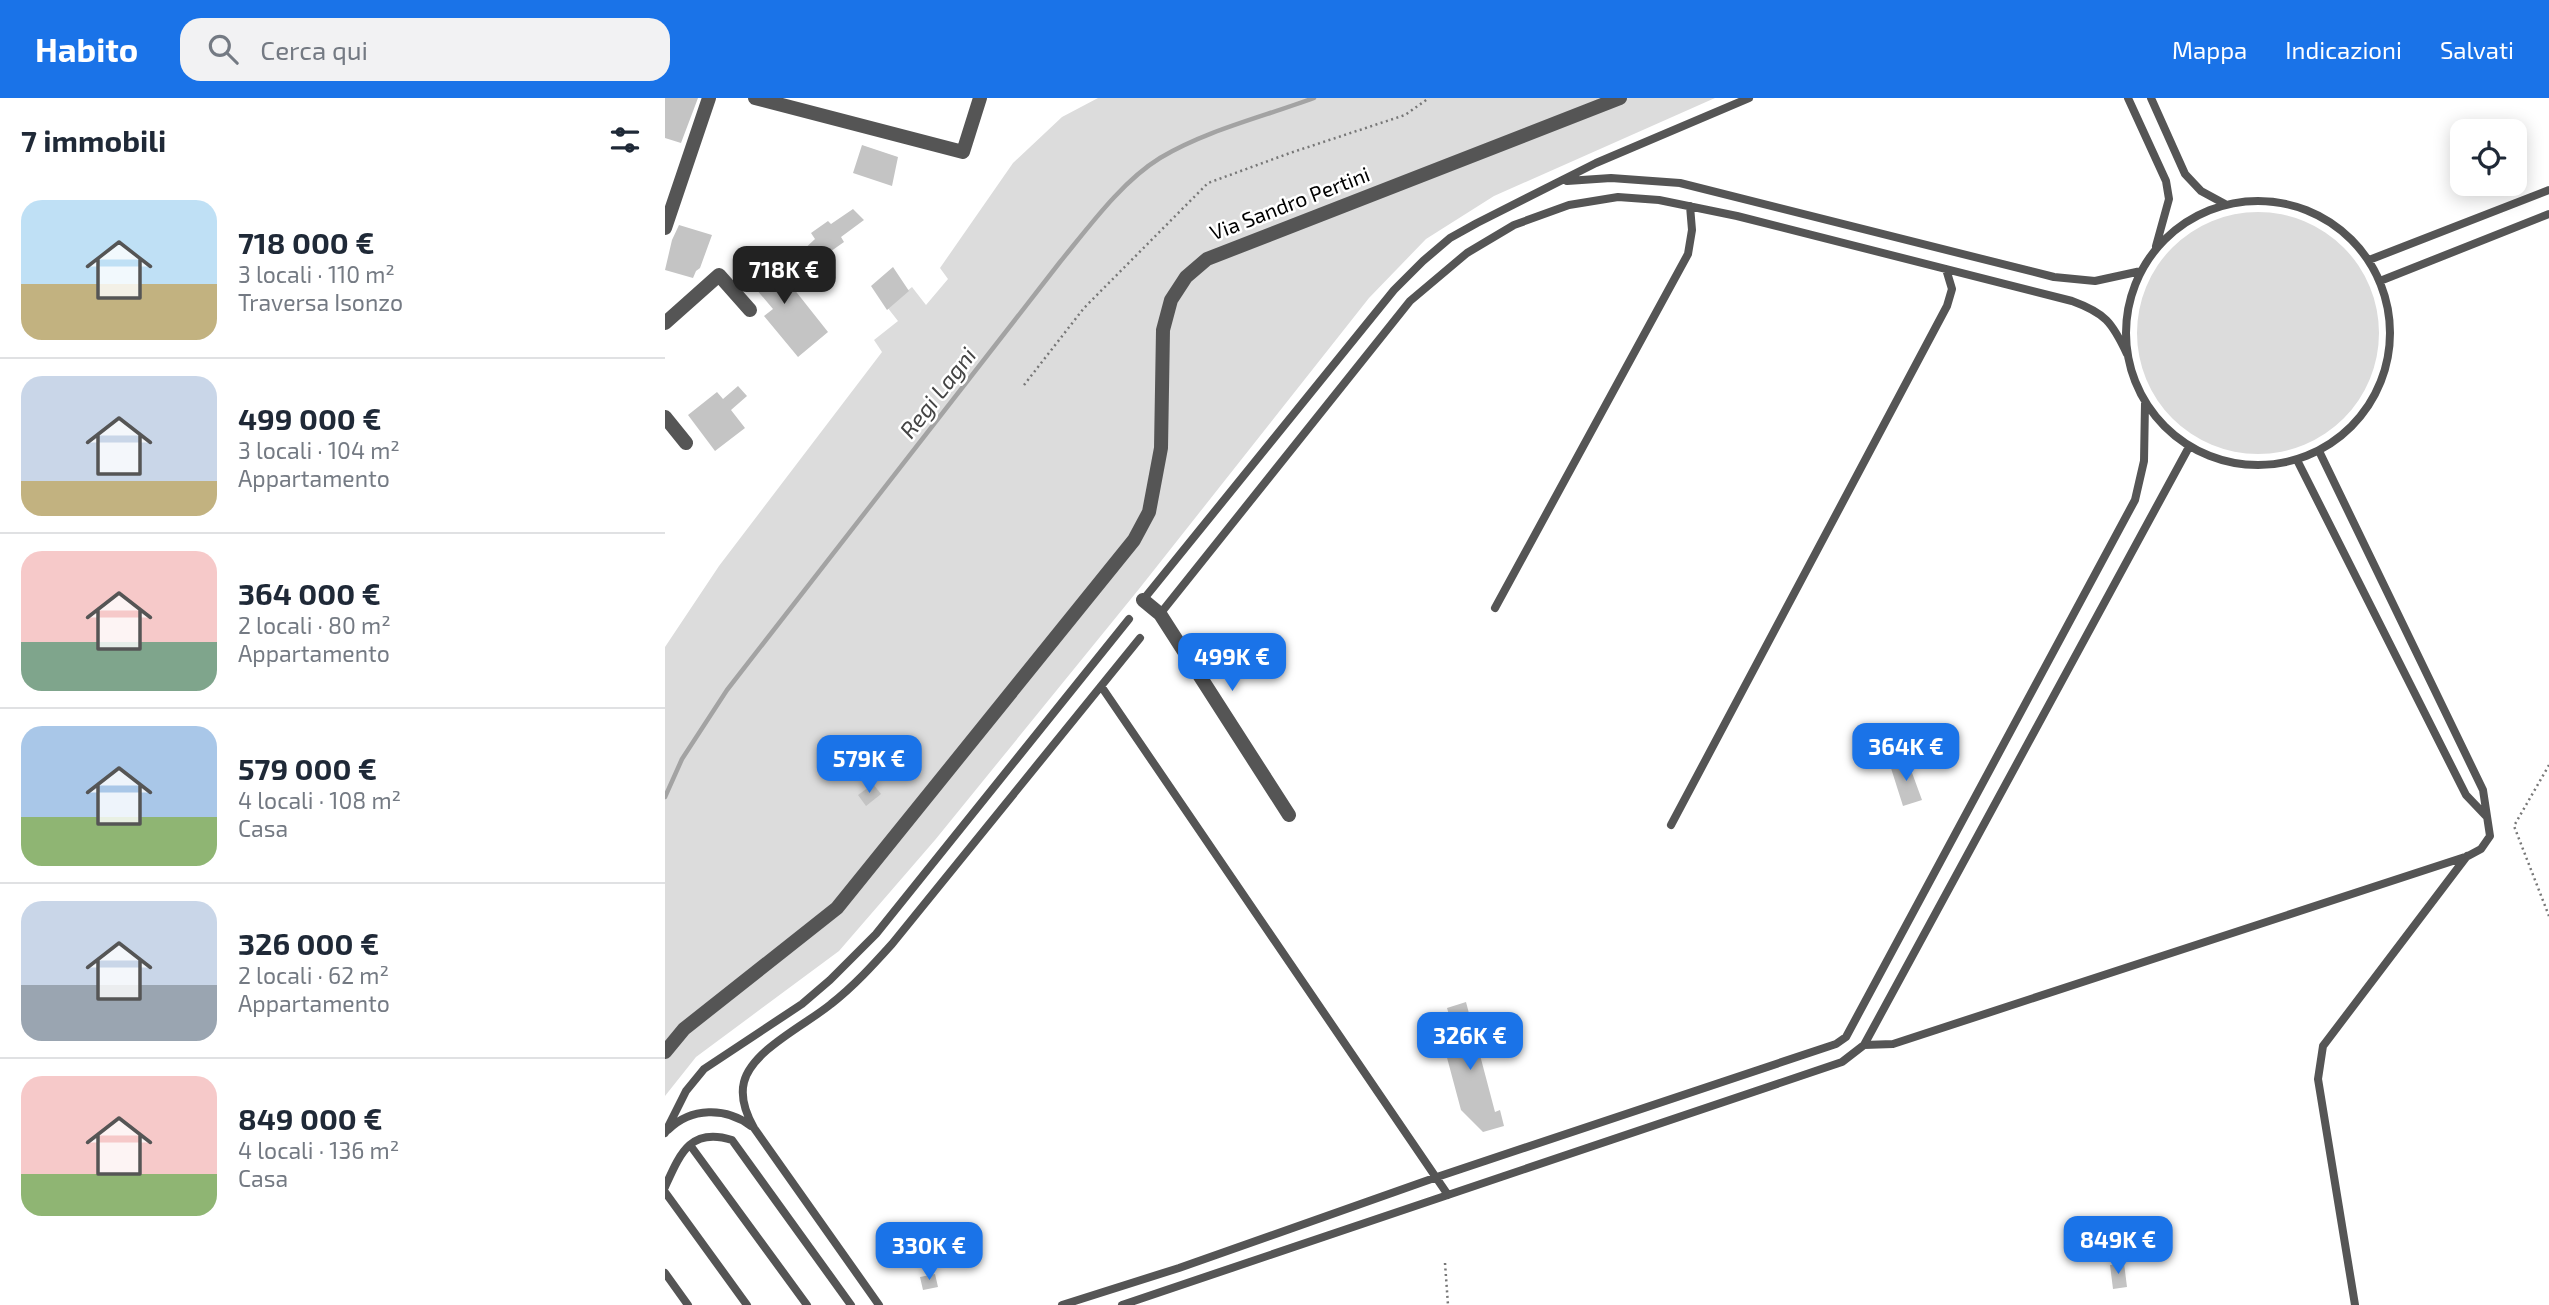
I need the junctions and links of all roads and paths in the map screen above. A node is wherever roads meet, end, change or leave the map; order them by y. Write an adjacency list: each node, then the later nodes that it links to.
1 (709, 98): 14 (street)
2 (755, 98): 3 (street)
3 (980, 98)
4 (1429, 98): 23 (path)
5 (1620, 98): 43 (street, Via Sandro Pertini)
6 (1749, 98): 9 (lane)
7 (2128, 98): 15 (lane)
8 (2151, 98): 11 (lane)
9 (1560, 181): 18 (lane); 30 (lane)
10 (2549, 190): 16 (lane)
11 (2225, 204): 15 (lane); 16 (lane)
12 (1690, 206): 17 (lane); 31 (lane); 32 (lane)
13 (2549, 215): 19 (lane)
14 (665, 228)
15 (2155, 250): 18 (lane)
16 (2369, 260): 19 (lane)
17 (1946, 269): 22 (lane); 39 (lane)
18 (2141, 271): 22 (lane)
19 (2380, 281): 28 (lane)
20 (750, 310): 21 (street)
21 (665, 323)
22 (2127, 354): 24 (lane)
23 (1024, 385)
24 (2145, 403): 27 (lane); 47 (lane)
25 (665, 417): 26 (street)
26 (686, 443)
27 (2189, 447): 29 (lane); 42 (lane)
28 (2319, 451): 29 (lane); 38 (lane)
29 (2297, 460): 38 (lane)
30 (1143, 600): 32 (street)
31 (1495, 608)
32 (1160, 614): 37 (street)
33 (1129, 619): 45 (lane)
34 (1140, 638): 35 (lane)
35 (1101, 686): 44 (lane); 47 (lane)
36 (2549, 765): 41 (path)
37 (1289, 815)
38 (2486, 816): 40 (lane)
39 (1671, 825)
40 (2468, 856): 42 (lane); 60 (lane)
41 (2549, 916)
42 (1864, 1045): 49 (lane)
43 (665, 1052)
44 (754, 1128): 45 (lane); 56 (lane)
45 (665, 1133)
46 (690, 1145): 48 (lane); 54 (lane); 55 (lane)
47 (1437, 1177): 49 (lane); 57 (lane)
48 (665, 1190): 53 (lane)
49 (1448, 1195): 58 (lane)
50 (1445, 1263): 59 (path)
51 (665, 1273): 52 (lane)
52 (688, 1305)
53 (747, 1305)
54 (807, 1305)
55 (851, 1305)
56 (879, 1305)
57 (1062, 1305)
58 (1122, 1305)
59 (1448, 1305)
60 (2355, 1305)

